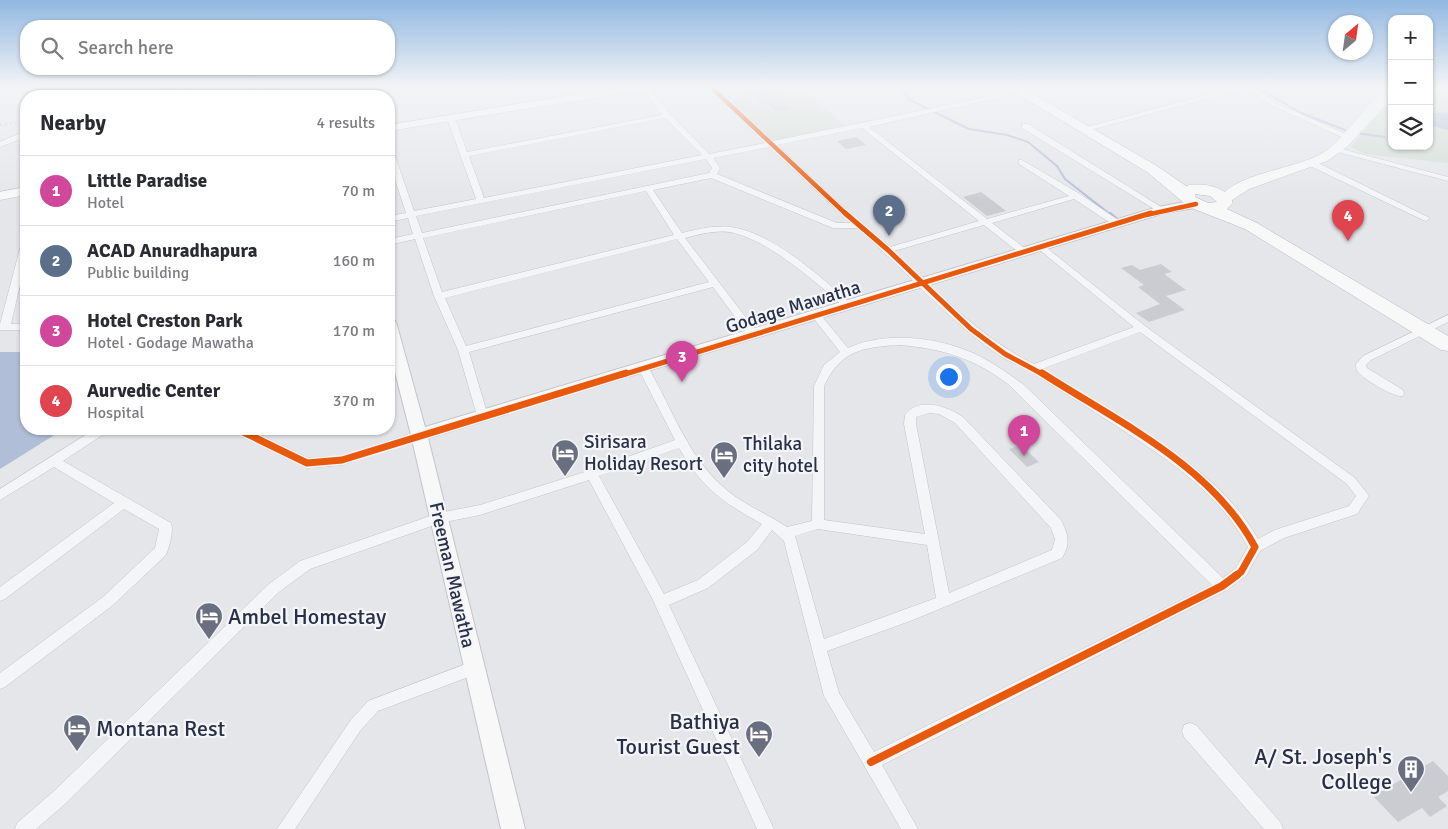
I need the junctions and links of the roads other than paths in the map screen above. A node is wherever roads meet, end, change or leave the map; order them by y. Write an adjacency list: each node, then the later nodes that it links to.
1 (454, 126): 17 (street)
2 (616, 126): 17 (street)
3 (677, 126): 18 (street)
4 (751, 126): 14 (street)
5 (863, 126): 14 (street); 34 (street)
6 (1025, 126): 30 (street)
7 (1078, 126): 11 (highway)
8 (1097, 126): 11 (street)
9 (1323, 126): 13 (street)
10 (1360, 126): 13 (main road)
11 (1084, 129): 30 (highway)
12 (20, 137): 15 (street)
13 (1349, 137): 16 (main road)
14 (770, 144): 18 (street); 36 (street)
15 (0, 145)
16 (1337, 149): 20 (main road); 23 (street)
17 (466, 154): 29 (street)
18 (708, 157): 22 (street); 29 (street)
19 (1022, 162): 28 (street)
20 (1311, 163): 24 (main road); 33 (street)
21 (395, 168): 31 (street)
22 (712, 175): 25 (street); 36 (street)
23 (1448, 179)
24 (1248, 186): 30 (main road); 30 (main road)
25 (648, 188): 37 (street); 38 (street)
26 (20, 193): 27 (main road)
27 (0, 196)
28 (1077, 196): 34 (street); 35 (street)
29 (481, 200): 31 (street)
30 (1197, 200): 35 (street, Godage Mawatha); 53 (highway)
31 (410, 214): 32 (street); 37 (street)
32 (395, 217)
33 (1426, 218)
34 (986, 223): 41 (street); 42 (street)
35 (1118, 224): 40 (street, Godage Mawatha)
36 (857, 225): 41 (street)
37 (418, 236): 39 (street); 46 (street)
38 (680, 237): 45 (street); 46 (street); 47 (street)
39 (395, 241)
40 (1040, 247): 42 (street, Godage Mawatha); 52 (street)
41 (888, 250): 44 (street)
42 (1024, 252): 44 (street, Godage Mawatha)
43 (20, 281): 50 (street)
44 (923, 283): 47 (street, Godage Mawatha); 60 (street)
45 (714, 284): 54 (street); 57 (street)
46 (438, 296): 57 (street)
47 (848, 306): 48 (street, Godage Mawatha)
48 (816, 315): 54 (street, Godage Mawatha); 58 (street)
49 (1448, 318): 53 (street)
50 (2, 327): 51 (street)
51 (20, 327)
52 (1142, 328): 60 (street); 76 (street)
53 (1424, 330): 56 (highway); 61 (street)
54 (753, 334): 59 (street, Godage Mawatha)
55 (395, 345): 65 (street, Freeman Mawatha)
56 (1448, 345)
57 (463, 350): 62 (street)
58 (845, 351): 73 (street); 77 (street)
59 (643, 368): 62 (street, Godage Mawatha); 66 (street)
60 (1033, 368): 76 (street)
61 (1399, 393)
62 (482, 416): 65 (street, Godage Mawatha)
63 (93, 435): 67 (street)
64 (249, 435): 65 (street)
65 (419, 436): 71 (street, Freeman Mawatha)
66 (682, 442): 68 (street); 72 (street)
67 (52, 460): 69 (street); 70 (street)
68 (592, 474): 71 (street); 80 (street)
69 (0, 495)
70 (124, 502): 78 (street); 83 (street)
71 (439, 518): 82 (street, Freeman Mawatha); 86 (street)
72 (769, 524): 74 (street); 80 (street)
73 (818, 524): 74 (street); 75 (street)
74 (786, 533): 81 (street)
75 (932, 540): 79 (street); 79 (street)
76 (1255, 548): 77 (street)
77 (1222, 586): 85 (street)
78 (0, 595)
79 (944, 601): 81 (street)
80 (661, 602): 89 (street)
81 (820, 647): 85 (street)
82 (474, 668): 87 (street); 88 (street, Freeman Mawatha)
83 (0, 682)
84 (1190, 731): 91 (street)
85 (872, 762): 90 (street)
86 (23, 829)
87 (285, 829)
88 (512, 829)
89 (766, 829)
90 (910, 829)
91 (1275, 829)

